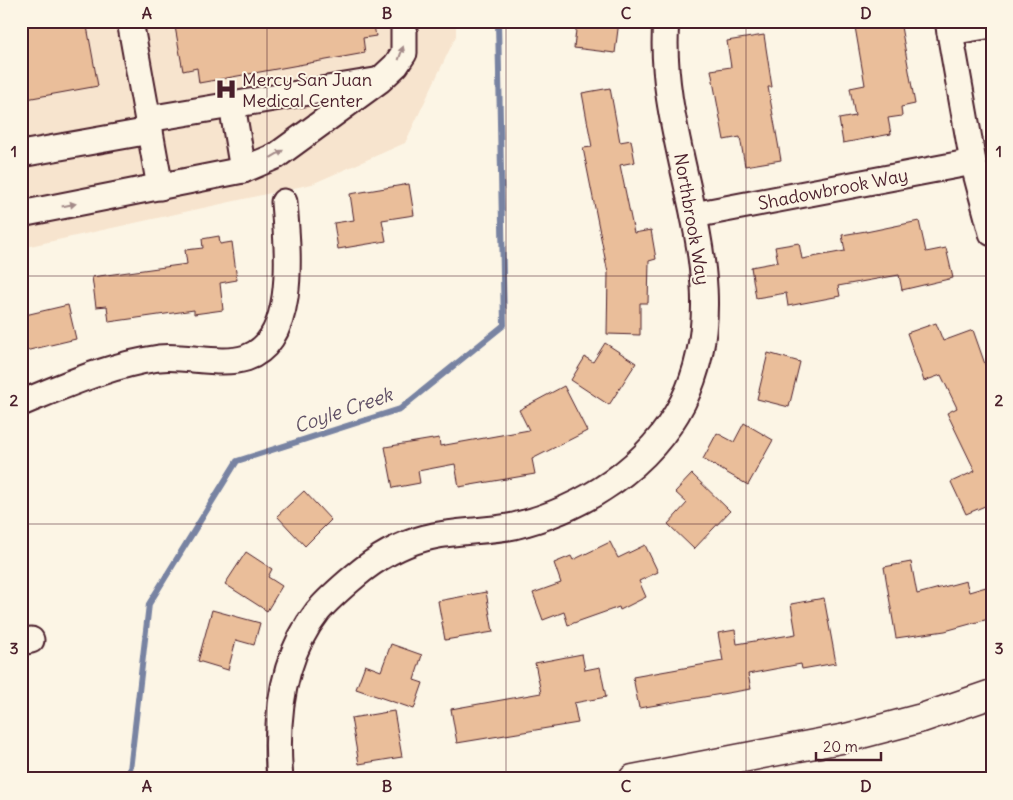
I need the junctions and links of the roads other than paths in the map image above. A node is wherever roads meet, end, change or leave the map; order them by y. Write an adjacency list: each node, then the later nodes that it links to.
1 (130, 21): 8 (street)
2 (404, 21): 6 (street, one-way to 2)
3 (666, 21): 15 (street, Northbrook Way)
4 (992, 24): 5 (street)
5 (949, 26): 10 (street)
6 (380, 80): 7 (street); 11 (street, one-way to 6)
7 (232, 104): 8 (street); 11 (street)
8 (149, 125): 9 (street); 12 (street)
9 (21, 154)
10 (972, 162): 15 (street, Shadowbrook Way); 16 (street)
11 (243, 170): 12 (street)
12 (160, 187): 14 (street, one-way to 12)
13 (284, 202): 17 (street)
14 (21, 214)
15 (694, 215): 19 (street, Northbrook Way)
16 (992, 233)
17 (21, 404)
18 (992, 694): 20 (main road)
19 (280, 779)
20 (633, 779)

